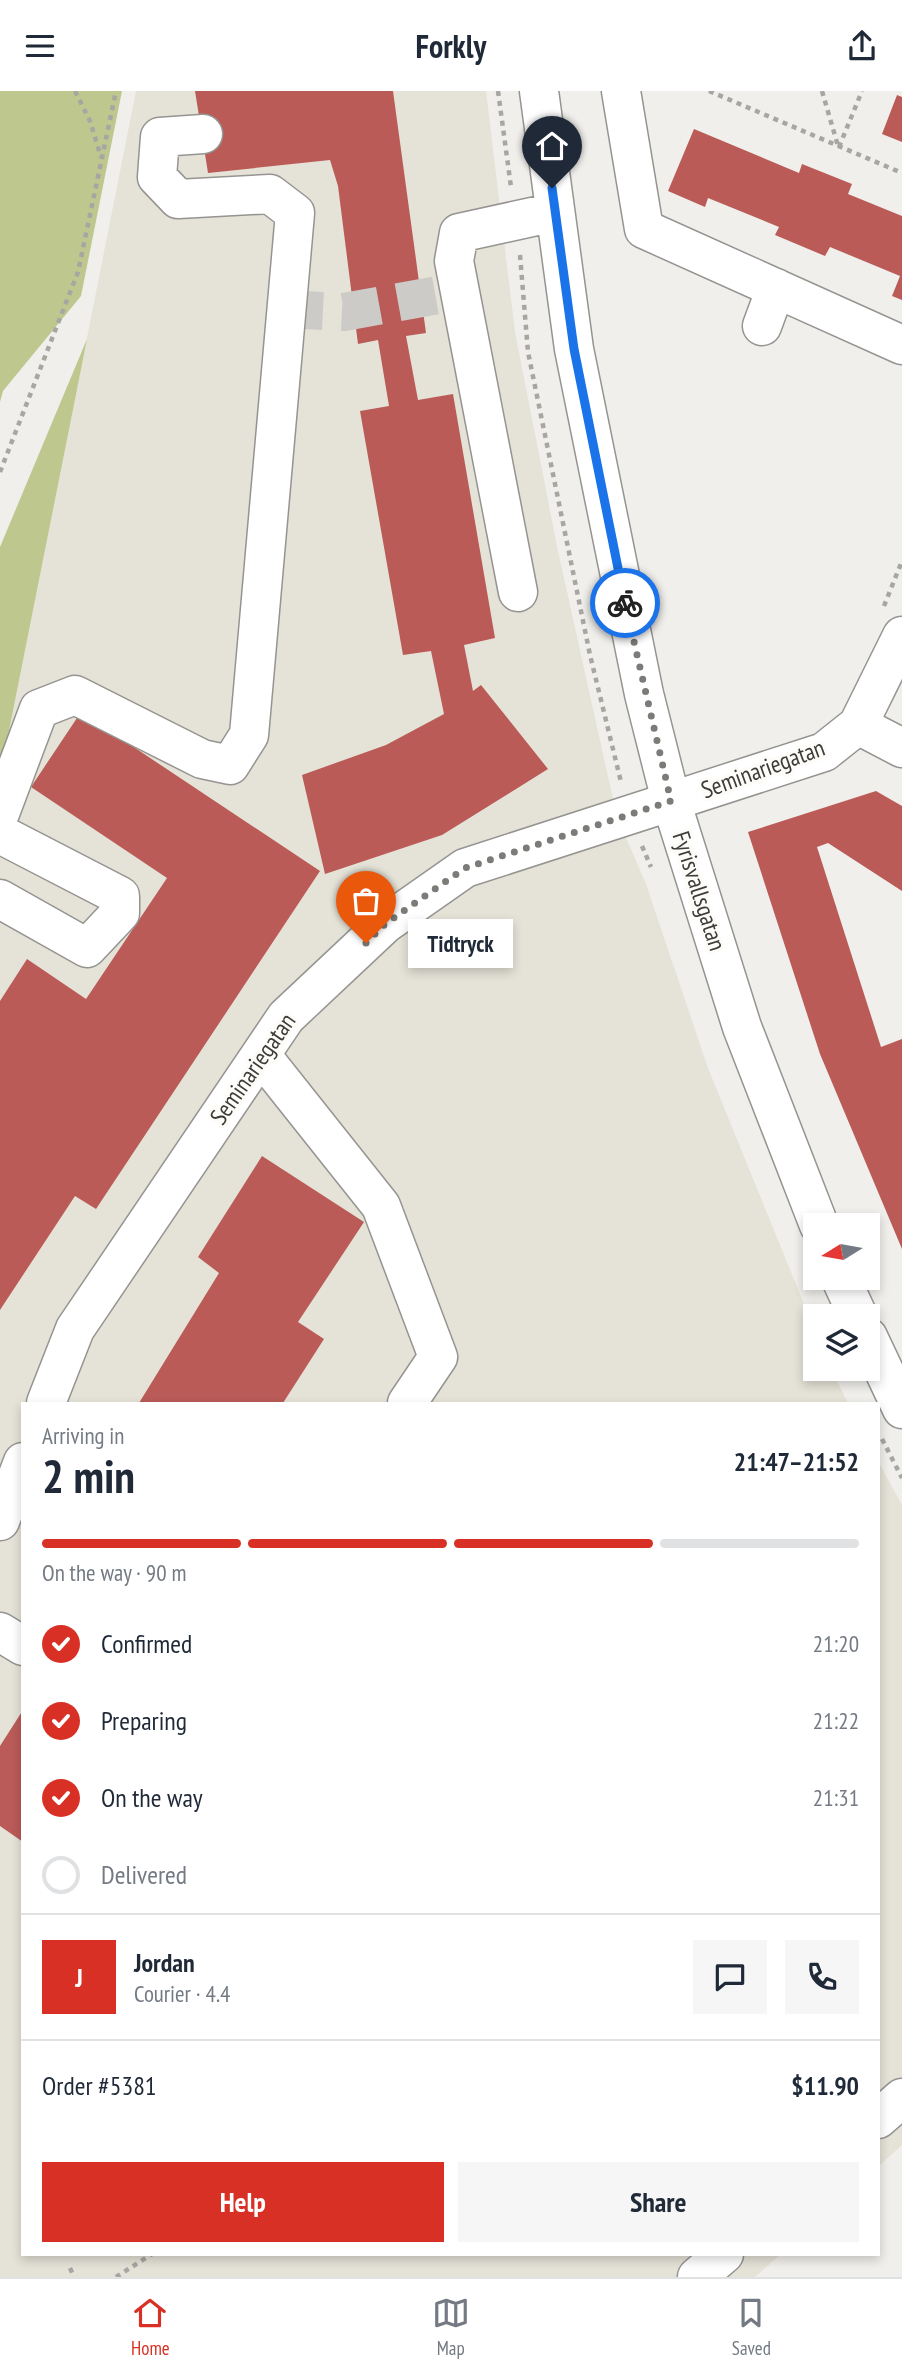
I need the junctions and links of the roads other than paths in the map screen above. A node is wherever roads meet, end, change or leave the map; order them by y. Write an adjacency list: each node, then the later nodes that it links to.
1 (539, 91): 4 (street, Fyrisvallsgatan)
2 (621, 91): 5 (street)
3 (203, 134): 13 (street)
4 (555, 212): 8 (street); 12 (street, Fyrisvallsgatan)
5 (776, 288): 6 (street); 7 (street)
6 (762, 326)
7 (902, 345)
8 (518, 592)
9 (902, 636): 10 (street, Seminariegatan)
10 (858, 725): 11 (street); 12 (street, Seminariegatan)
11 (902, 748)
12 (671, 801): 16 (street, Seminariegatan); 17 (street, Fyrisvallsgatan)
13 (0, 813)
14 (0, 834): 15 (street)
15 (0, 899)
16 (261, 1055): 19 (street, Seminariegatan); 20 (street)
17 (814, 1213)
18 (880, 1362): 21 (street)
19 (46, 1402)
20 (408, 1402)
21 (902, 1409)
22 (21, 1467): 23 (street)
23 (0, 1521)
24 (0, 1632): 25 (street)
25 (21, 1645)
26 (902, 2098): 27 (street)
27 (880, 2117)
28 (722, 2256): 29 (street)
29 (698, 2277)

